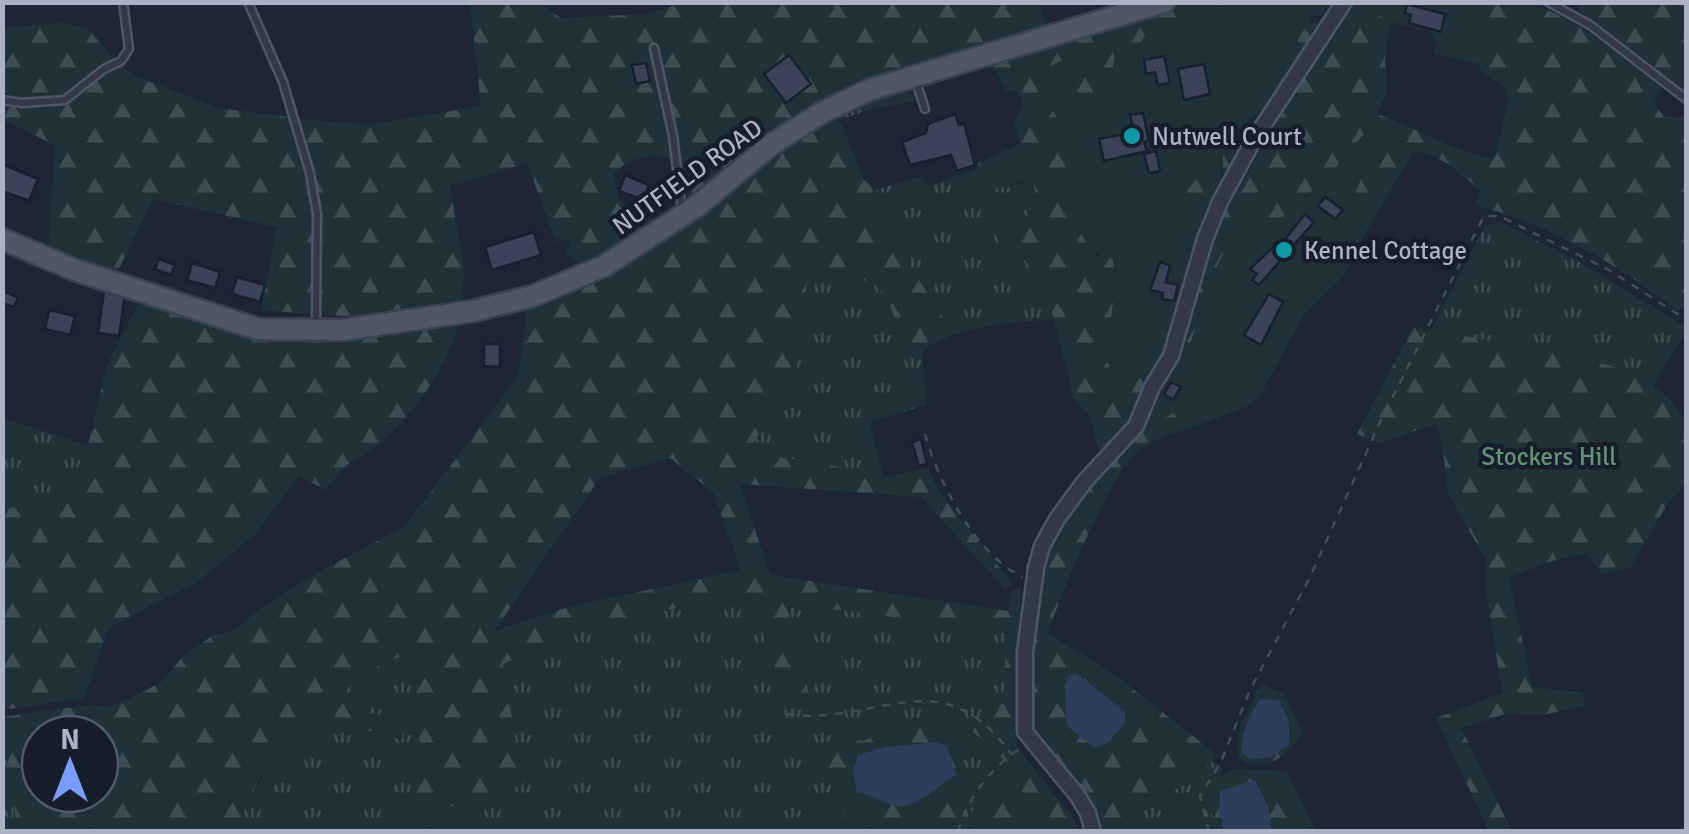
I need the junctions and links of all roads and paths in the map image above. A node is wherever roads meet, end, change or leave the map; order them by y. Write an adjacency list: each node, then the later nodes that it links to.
1 (123, 2): 9 (lane)
2 (248, 2): 14 (lane)
3 (1164, 2): 7 (main road, NUTFIELD ROAD)
4 (1344, 2): 16 (street)
5 (1548, 2): 8 (lane)
6 (654, 48): 11 (lane)
7 (915, 78): 10 (lane); 11 (main road, NUTFIELD ROAD)
8 (1686, 99)
9 (2, 100)
10 (925, 108)
11 (683, 216): 14 (main road, NUTFIELD ROAD)
12 (2, 239): 14 (main road, NUTFIELD ROAD)
13 (1686, 315): 22 (path)
14 (316, 332)
15 (924, 434): 16 (path)
16 (1034, 582): 18 (street)
17 (787, 714): 19 (path)
18 (1032, 743): 19 (path); 21 (street)
19 (1011, 754): 20 (path)
20 (958, 832)
21 (1093, 832)
22 (1209, 832)

